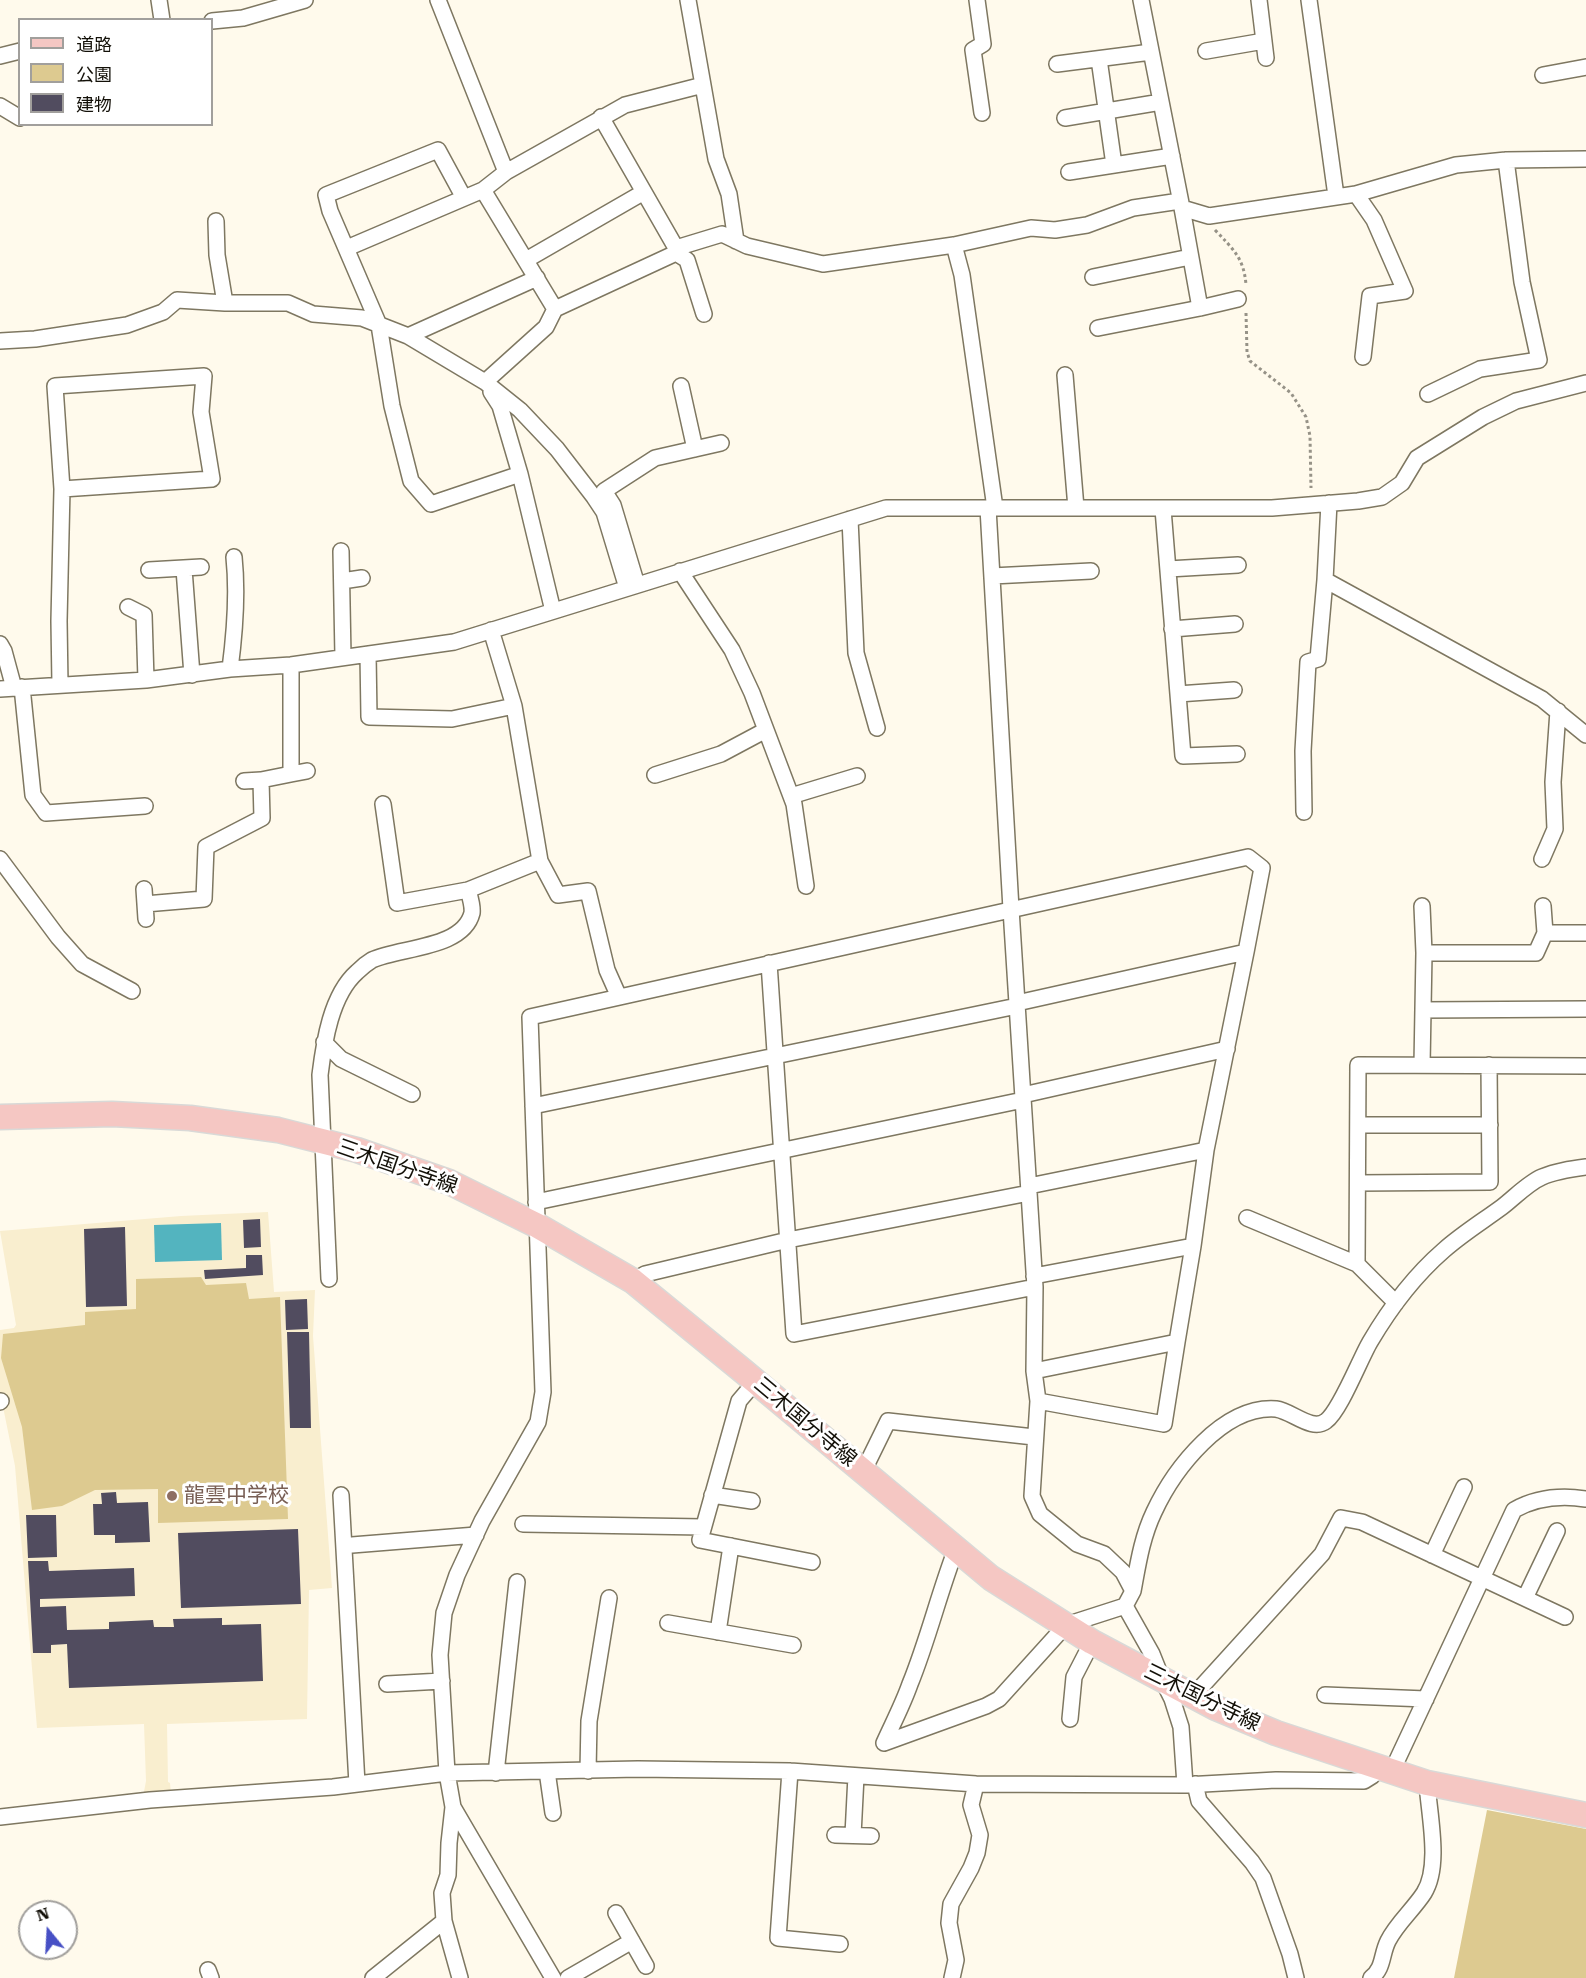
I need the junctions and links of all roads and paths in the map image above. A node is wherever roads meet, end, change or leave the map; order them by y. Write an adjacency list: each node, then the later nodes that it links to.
1 (159, 0): 9 (street)
2 (305, 0): 10 (street)
3 (438, 0): 33 (street)
4 (688, 0): 21 (street)
5 (977, 0): 25 (street)
6 (1141, 0): 14 (street)
7 (1259, 0): 11 (street)
8 (1309, 0): 38 (street)
9 (162, 18)
10 (213, 21)
11 (1264, 41): 12 (street); 16 (street)
12 (1206, 51)
13 (18, 52): 15 (street)
14 (1151, 52): 17 (street); 22 (street)
15 (0, 56)
16 (1266, 58)
17 (1099, 59): 18 (street); 24 (street)
18 (1057, 64)
19 (1586, 66): 20 (street)
20 (1543, 75)
21 (703, 85): 27 (street); 43 (street)
22 (1161, 102): 24 (street); 29 (street)
23 (0, 106): 26 (street)
24 (1106, 111): 28 (street); 32 (street)
25 (982, 113)
26 (18, 117)
27 (601, 117): 33 (street); 36 (street)
28 (1065, 118)
29 (1172, 156): 32 (street); 40 (street)
30 (1586, 159): 31 (street)
31 (1506, 160): 37 (street); 65 (street)
32 (1114, 165): 34 (street)
33 (506, 172): 35 (street)
34 (1070, 172)
35 (483, 190): 39 (street); 48 (street)
36 (644, 192): 46 (street); 48 (street)
37 (1356, 194): 38 (street); 60 (street)
38 (1336, 196): 41 (street)
39 (464, 198): 45 (street); 45 (street)
40 (1181, 204): 41 (street); 44 (street); 47 (street)
41 (1209, 216): 51 (path)
42 (216, 221): 52 (street)
43 (736, 241): 44 (street); 46 (street)
44 (954, 245): 72 (street)
45 (347, 248): 56 (street)
46 (676, 250): 54 (street); 55 (street)
47 (1190, 257): 49 (street); 53 (street)
48 (526, 260): 50 (street)
49 (1093, 277)
50 (537, 278): 54 (street); 58 (street)
51 (1243, 300): 53 (street); 71 (path)
52 (225, 303): 56 (street); 59 (street)
53 (1200, 308): 57 (street)
54 (555, 309): 62 (street)
55 (704, 314)
56 (379, 325): 58 (street); 68 (street)
57 (1098, 328)
58 (408, 336): 62 (street)
59 (0, 341)
60 (1363, 357)
61 (1065, 375): 73 (street)
62 (485, 382): 68 (street); 89 (street)
63 (1586, 383): 70 (street)
64 (681, 386): 67 (street)
65 (1428, 394)
66 (721, 443): 67 (street)
67 (695, 449): 89 (street)
68 (520, 474): 91 (street)
69 (62, 489): 69 (street); 102 (street)
70 (1329, 503): 71 (street); 87 (street)
71 (1312, 505): 74 (street)
72 (992, 508): 73 (street); 75 (street); 85 (street)
73 (1076, 508): 74 (street)
74 (1163, 509): 81 (street)
75 (850, 519): 83 (street); 108 (street)
76 (341, 551): 88 (street)
77 (234, 557): 99 (street)
78 (1238, 565): 81 (street)
79 (201, 567): 80 (street)
80 (184, 569): 82 (street); 100 (street)
81 (1168, 569): 93 (street)
82 (149, 570)
83 (680, 571): 89 (street); 109 (street)
84 (1091, 571): 85 (street)
85 (992, 576): 130 (street)
86 (362, 578): 88 (street)
87 (1325, 580): 107 (street); 121 (street)
88 (342, 581): 97 (street)
89 (632, 586): 91 (street)
90 (128, 607): 101 (street)
91 (553, 611): 94 (street)
92 (1235, 624): 93 (street)
93 (1173, 629): 105 (street)
94 (491, 630): 96 (street); 106 (street)
95 (0, 644): 103 (street)
96 (368, 654): 97 (street); 106 (street)
97 (343, 657): 98 (street)
98 (291, 665): 99 (street); 113 (street)
99 (230, 669): 100 (street)
100 (192, 675): 101 (street)
101 (146, 680): 102 (street)
102 (60, 685): 103 (street)
103 (12, 688): 120 (street)
104 (1234, 690): 105 (street)
105 (1178, 694): 111 (street)
106 (514, 706): 124 (street)
107 (1558, 711): 110 (street); 123 (street)
108 (877, 728)
109 (766, 730): 114 (street); 118 (street)
110 (1586, 735)
111 (1237, 754)
112 (307, 771): 113 (street)
113 (291, 774): 116 (street)
114 (655, 775)
115 (857, 776): 118 (street)
116 (261, 780): 117 (street); 126 (street)
117 (244, 781)
118 (791, 796): 125 (street)
119 (383, 804): 127 (street)
120 (145, 806)
121 (1304, 812)
122 (0, 859): 136 (street)
123 (1542, 859)
124 (540, 861): 127 (street); 137 (street)
125 (806, 886)
126 (144, 889)
127 (468, 890): 141 (street)
128 (1422, 906): 134 (street)
129 (1543, 906): 131 (street)
130 (1011, 909): 133 (street); 135 (street); 138 (street)
131 (1545, 933): 132 (street); 134 (street)
132 (1586, 933)
133 (1246, 952): 138 (street); 142 (street)
134 (1424, 953): 140 (street)
135 (769, 963): 137 (street); 143 (street)
136 (132, 991)
137 (619, 997): 149 (street)
138 (1017, 1004): 143 (street); 148 (street)
139 (1586, 1009): 140 (street)
140 (1423, 1010): 144 (street)
141 (324, 1042): 147 (street); 153 (street)
142 (1227, 1049): 148 (street); 155 (street)
143 (775, 1055): 149 (street); 154 (street)
144 (1422, 1065): 145 (street); 151 (street)
145 (1489, 1065): 146 (street); 152 (street)
146 (1586, 1066)
147 (412, 1094)
148 (1023, 1097): 154 (street); 159 (street)
149 (533, 1106): 160 (street)
150 (0, 1117): 153 (main road, 三木国分寺線)
151 (1358, 1125): 152 (street); 158 (street)
152 (1490, 1125): 157 (street)
153 (322, 1142): 163 (main road, 三木国分寺線); 167 (street)
154 (782, 1150): 160 (street); 164 (street)
155 (1206, 1150): 159 (street); 165 (street)
156 (1586, 1167): 161 (street)
157 (1490, 1182): 158 (street); 161 (street)
158 (1358, 1183): 166 (street)
159 (1029, 1189): 164 (street); 169 (street)
160 (536, 1202): 163 (street)
161 (1504, 1205): 170 (street)
162 (1247, 1218): 166 (street)
163 (538, 1226): 168 (main road, 三木国分寺線); 185 (street)
164 (788, 1240): 168 (street); 169 (street)
165 (1193, 1246): 169 (street); 171 (street)
166 (1357, 1264): 170 (street)
167 (329, 1279)
168 (633, 1281): 173 (main road, 三木国分寺線)
169 (1034, 1282): 172 (street)
170 (1396, 1303): 193 (street)
171 (1177, 1342): 172 (street); 174 (street)
172 (1034, 1371): 174 (street)
173 (756, 1381): 176 (main road, 三木国分寺線); 179 (street)
174 (1038, 1401): 175 (street)
175 (1034, 1437): 176 (street); 193 (street)
176 (863, 1472): 188 (main road, 三木国分寺線)
177 (1464, 1487): 189 (street)
178 (341, 1495): 217 (street)
179 (712, 1495): 181 (street); 183 (street)
180 (1586, 1499): 191 (street)
181 (752, 1501)
182 (523, 1524): 183 (street)
183 (703, 1527): 187 (street)
184 (1557, 1531): 195 (street)
185 (476, 1535): 186 (street); 204 (street)
186 (352, 1545)
187 (731, 1546): 190 (street); 200 (street)
188 (956, 1549): 199 (main road, 三木国分寺線); 199 (street)
189 (1432, 1555): 191 (street); 207 (street)
190 (812, 1562)
191 (1482, 1579): 195 (street); 208 (street)
192 (517, 1582): 215 (street)
193 (1133, 1591): 196 (street)
194 (609, 1598): 211 (street)
195 (1525, 1598): 197 (street)
196 (1125, 1606): 199 (street); 203 (street)
197 (1565, 1617)
198 (668, 1623): 200 (street)
199 (1066, 1625): 201 (main road, 三木国分寺線)
200 (718, 1632): 202 (street)
201 (1092, 1642): 203 (main road, 三木国分寺線); 209 (street)
202 (793, 1645)
203 (1162, 1679): 207 (main road, 三木国分寺線); 219 (street)
204 (442, 1681): 205 (street); 214 (street)
205 (387, 1684)
206 (1325, 1695): 208 (street)
207 (1193, 1696): 210 (main road, 三木国分寺線)
208 (1426, 1699): 210 (street)
209 (1070, 1719)
210 (1386, 1769): 219 (street); 220 (main road, 三木国分寺線)
211 (588, 1770): 212 (street); 213 (street)
212 (547, 1771): 215 (street); 222 (street)
213 (790, 1771): 216 (street); 231 (street)
214 (447, 1773): 215 (street); 217 (street); 221 (street)
215 (496, 1773)
216 (856, 1776): 218 (street); 226 (street)
217 (357, 1784): 224 (street)
218 (976, 1784): 219 (street); 237 (street)
219 (1190, 1784): 238 (street)
220 (1427, 1784): 223 (main road, 三木国分寺線); 239 (street)
221 (453, 1808): 229 (street); 235 (street)
222 (553, 1813)
223 (1586, 1815)
224 (0, 1817)
225 (836, 1835): 226 (street)
226 (853, 1835): 227 (street)
227 (871, 1836)
228 (616, 1913): 230 (street)
229 (444, 1921): 233 (street); 234 (street)
230 (632, 1941): 232 (street); 236 (street)
231 (840, 1944)
232 (646, 1965)
233 (373, 1978)
234 (460, 1978)
235 (553, 1978)
236 (568, 1978)
237 (952, 1978)
238 (1296, 1978)
239 (1371, 1978)

